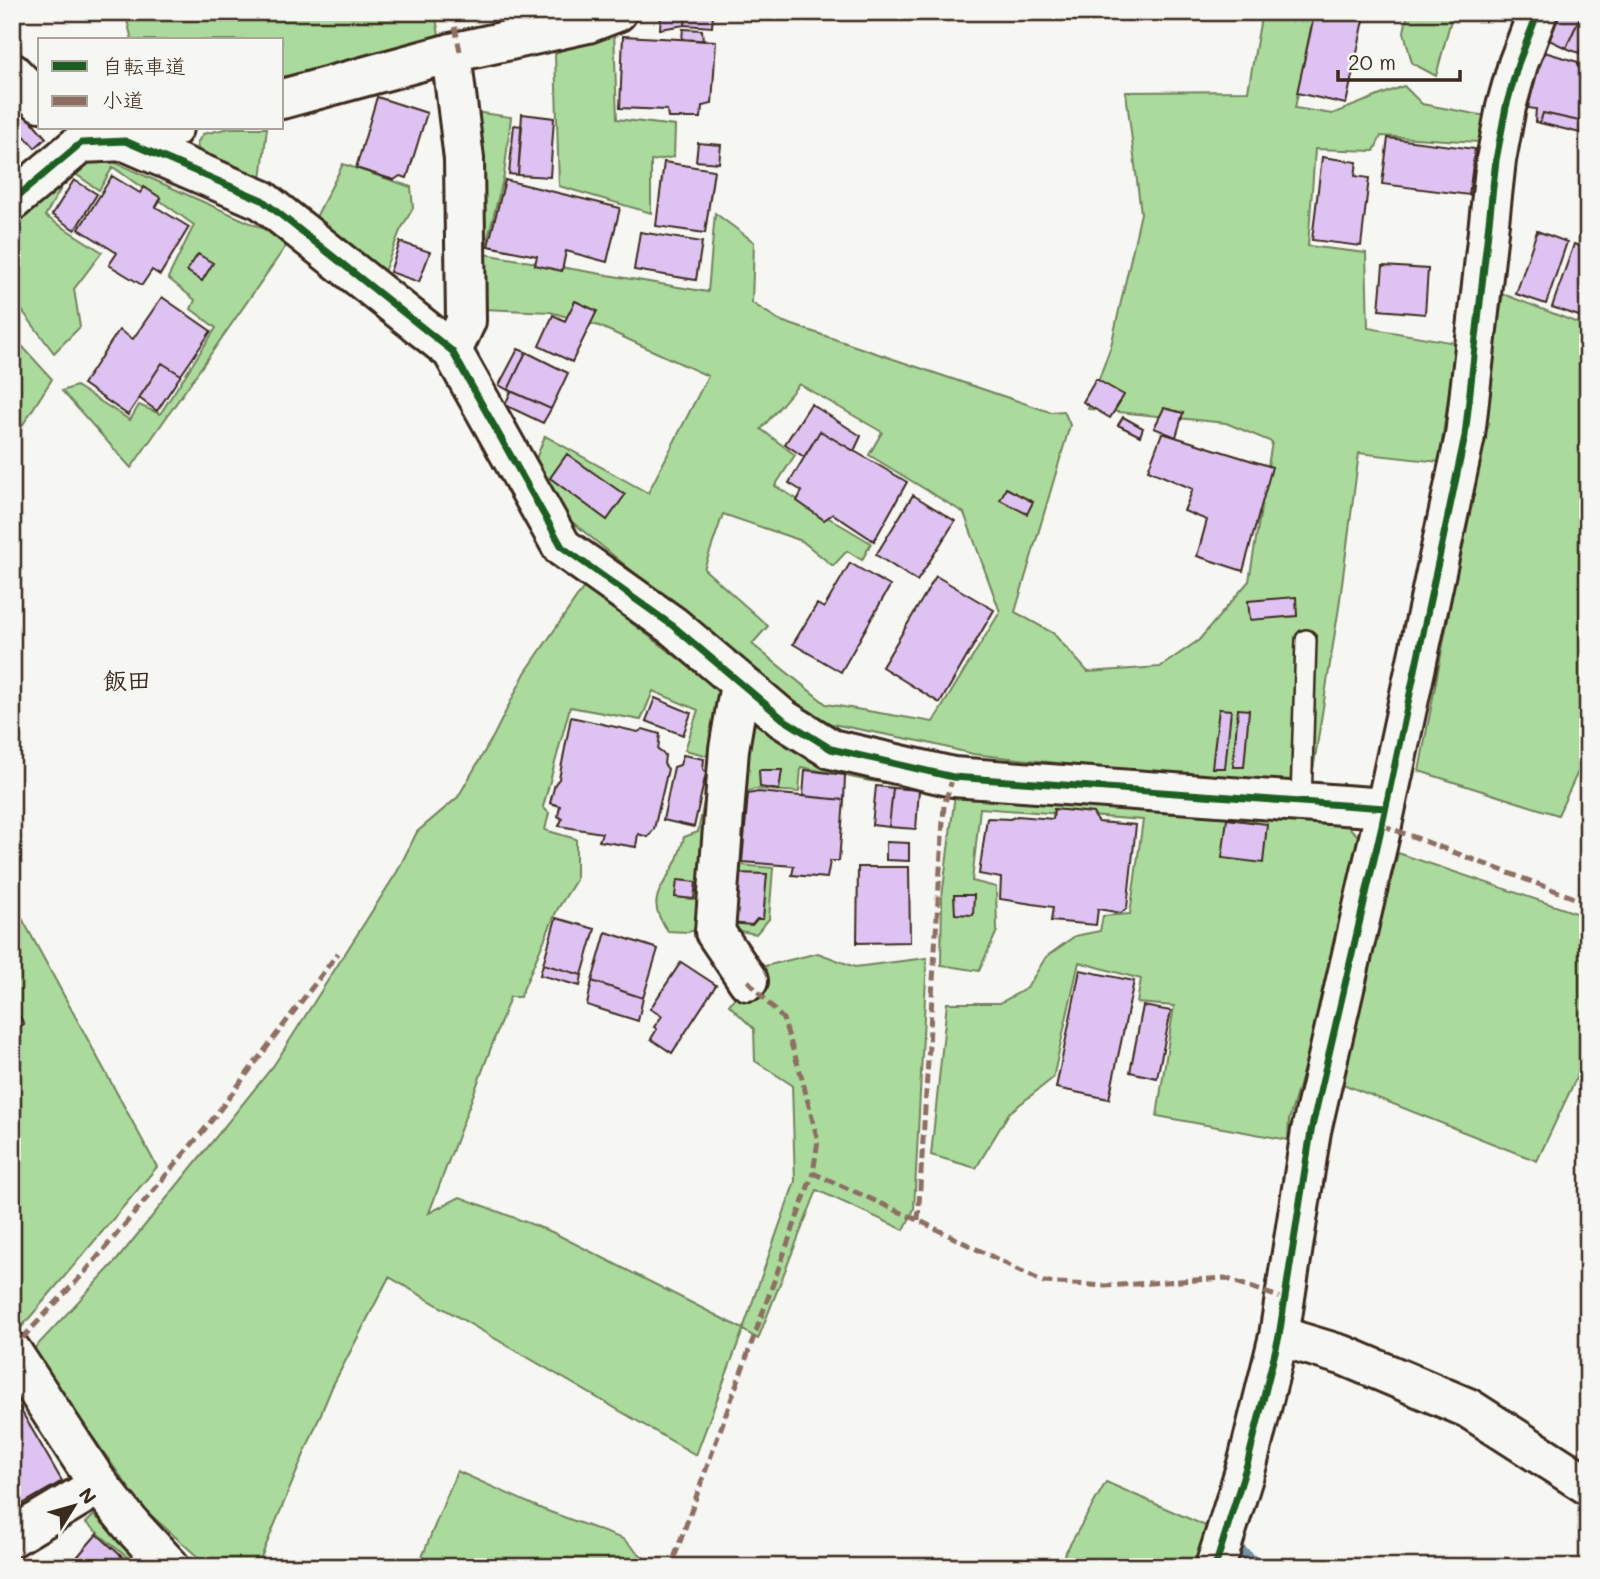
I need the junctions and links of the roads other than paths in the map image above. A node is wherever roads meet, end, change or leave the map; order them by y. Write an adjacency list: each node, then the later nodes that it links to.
1 (617, 12): 3 (street)
2 (1538, 12): 15 (street)
3 (452, 53): 5 (street); 11 (street)
4 (12, 73): 6 (street)
5 (284, 98)
6 (38, 100)
7 (166, 130): 9 (street)
8 (74, 135): 9 (street); 10 (street)
9 (125, 141): 11 (street)
10 (12, 201)
11 (452, 351): 13 (street)
12 (1306, 640): 14 (lane)
13 (740, 684): 14 (street); 16 (street)
14 (1301, 802): 15 (street)
15 (1385, 808): 17 (street)
16 (748, 981)
17 (1279, 1336): 20 (street); 23 (street)
18 (12, 1352): 19 (street)
19 (99, 1485): 21 (street); 22 (street)
20 (1588, 1485)
21 (12, 1536)
22 (170, 1567)
23 (1214, 1567)

